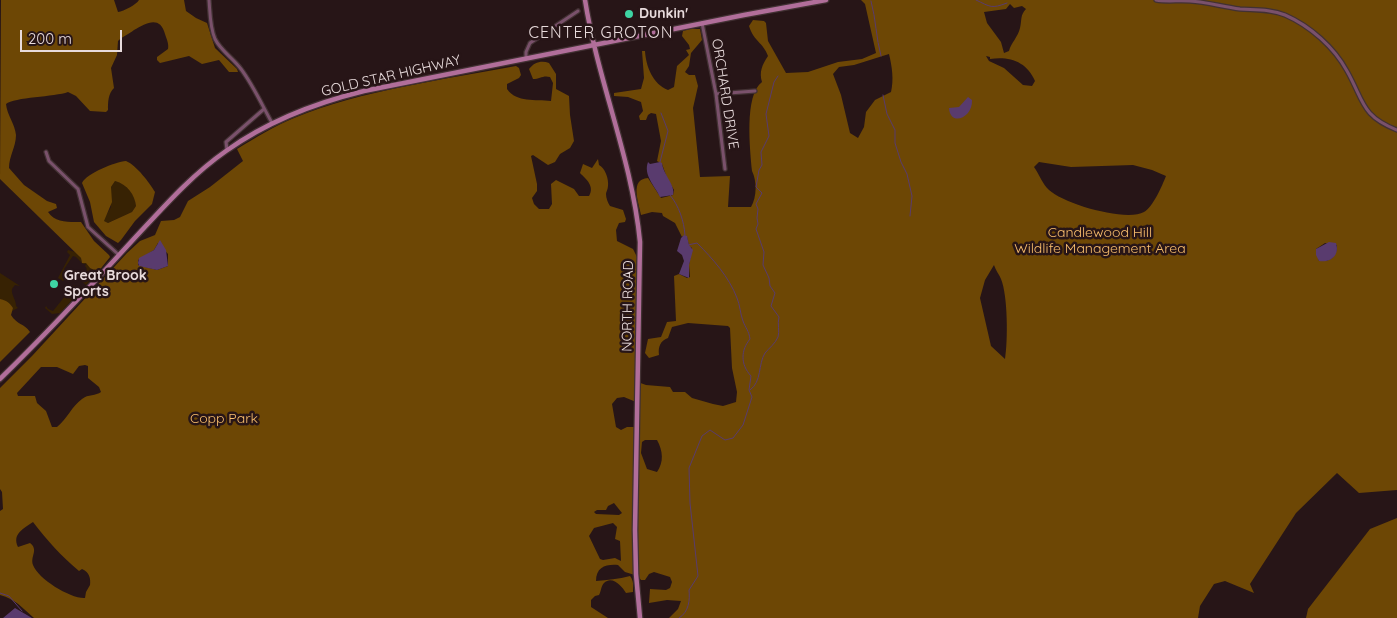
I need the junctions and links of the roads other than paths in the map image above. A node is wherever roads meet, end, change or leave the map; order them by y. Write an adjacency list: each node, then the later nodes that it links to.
1 (209, 0): 11 (street)
2 (826, 0): 6 (main road, GOLD STAR HIGHWAY)
3 (1156, 0): 13 (street)
4 (587, 1): 7 (main road, NORTH ROAD)
5 (578, 11): 8 (street)
6 (702, 24): 7 (main road, GOLD STAR HIGHWAY); 10 (street, ORCHARD DRIVE)
7 (595, 44): 8 (main road, GOLD STAR HIGHWAY); 19 (main road, NORTH ROAD)
8 (526, 59): 12 (main road, GOLD STAR HIGHWAY)
9 (755, 91): 10 (street)
10 (716, 94): 16 (street, ORCHARD DRIVE)
11 (264, 109): 12 (street); 14 (street)
12 (272, 123): 14 (main road, GOLD STAR HIGHWAY)
13 (1397, 130)
14 (227, 150): 17 (main road, GOLD STAR HIGHWAY)
15 (46, 152): 17 (street)
16 (725, 168)
17 (119, 255): 18 (main road, GOLD STAR HIGHWAY)
18 (0, 379)
19 (640, 618)

